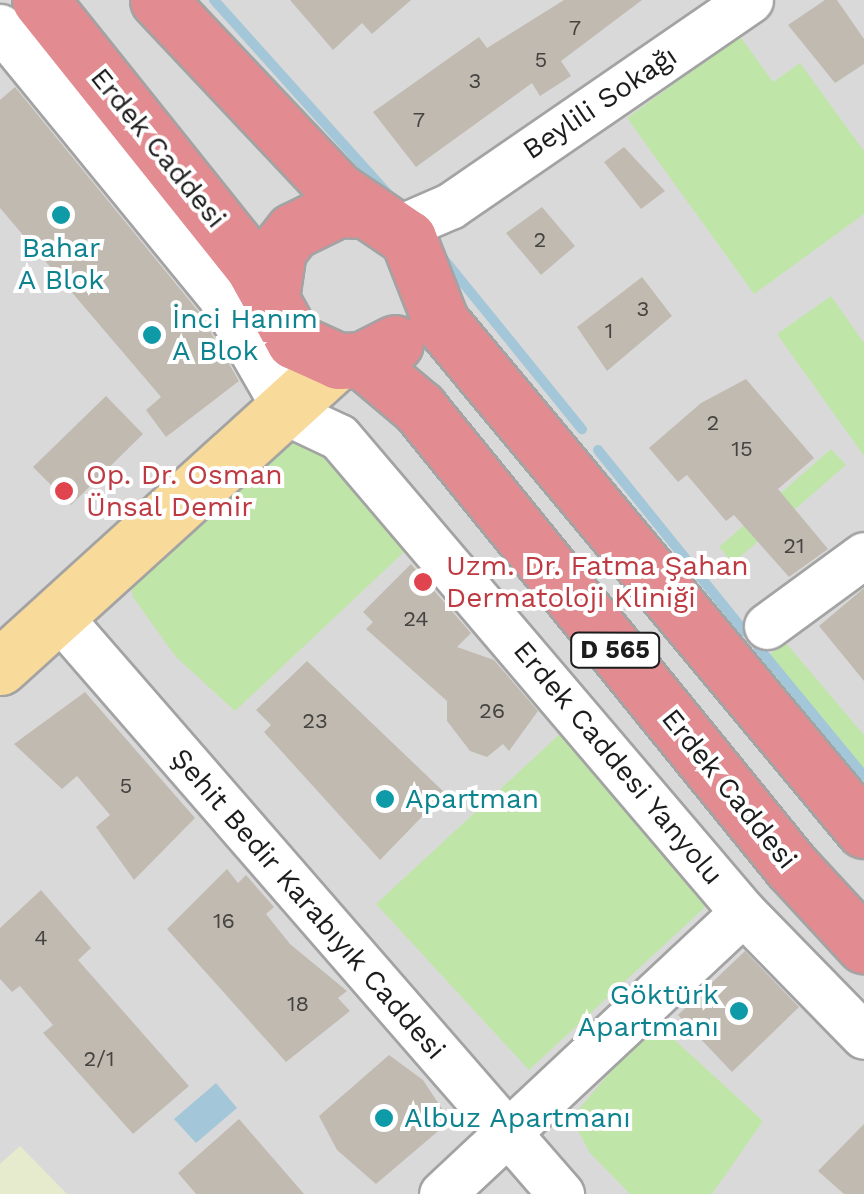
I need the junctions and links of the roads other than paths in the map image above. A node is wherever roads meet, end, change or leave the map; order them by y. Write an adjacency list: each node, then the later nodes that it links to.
1 (40, 0): 6 (highway, Erdek Caddesi / D 565)
2 (158, 0): 5 (highway, D 565)
3 (750, 0): 5 (street, Beylili Sokağı)
4 (0, 27): 6 (street, Erdek Caddesi Yanyolu)
5 (400, 245): 6 (highway); 6 (highway); 11 (highway, D 565)
6 (309, 362): 8 (main road); 12 (street, Erdek Caddesi Yanyolu); 13 (highway, Erdek Caddesi / D 565)
7 (864, 555): 9 (street)
8 (56, 613): 10 (main road); 15 (street, Şehit Bedir Karabıyık Caddesi)
9 (767, 626)
10 (0, 667)
11 (864, 830)
12 (742, 912): 14 (street, Erdek Caddesi Yanyolu); 15 (street)
13 (864, 945)
14 (864, 1036)
15 (506, 1134): 16 (street); 17 (street, Şehit Bedir Karabıyık Caddesi)
16 (442, 1194)
17 (561, 1194)

